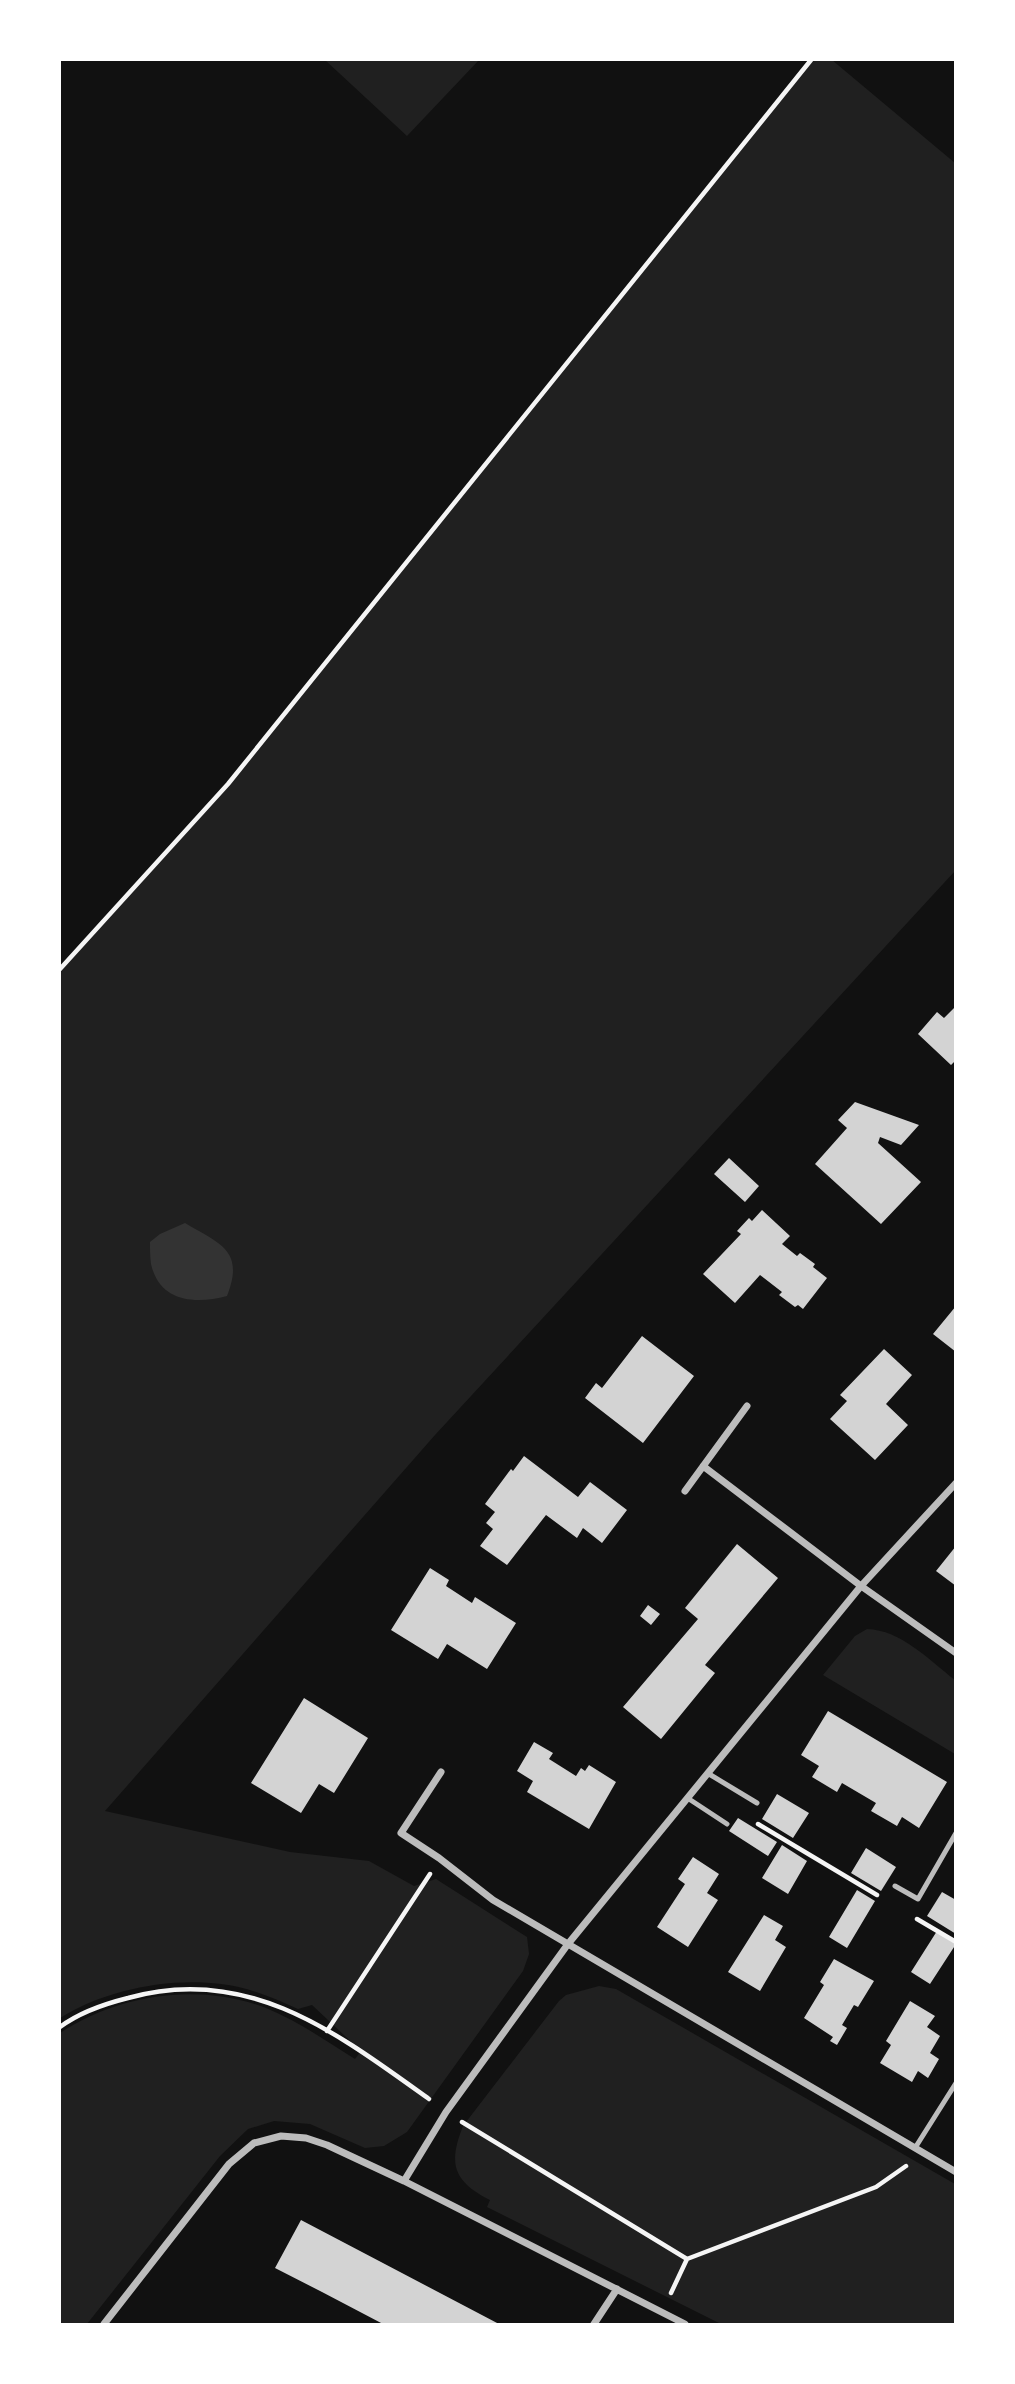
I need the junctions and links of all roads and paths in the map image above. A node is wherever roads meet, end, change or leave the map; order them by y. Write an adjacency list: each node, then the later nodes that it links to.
1 (811, 60): 2 (path)
2 (60, 969)
3 (747, 1406): 4 (street)
4 (703, 1466): 6 (street); 7 (street)
5 (956, 1483): 7 (street)
6 (685, 1491)
7 (862, 1586): 8 (street); 10 (street)
8 (956, 1653)
9 (441, 1772): 16 (street)
10 (709, 1774): 11 (street); 12 (lane)
11 (689, 1799): 14 (lane); 21 (street)
12 (757, 1802)
13 (756, 1823): 18 (path)
14 (727, 1824)
15 (956, 1833): 17 (lane)
16 (439, 1858): 21 (street); 23 (path)
17 (895, 1886)
18 (885, 1900)
19 (909, 1914): 20 (path)
20 (956, 1942)
21 (568, 1944): 25 (street); 26 (street)
22 (60, 2027): 23 (path)
23 (327, 2031): 25 (path)
24 (956, 2083): 26 (lane)
25 (446, 2112): 29 (street); 30 (path)
26 (915, 2148): 27 (street)
27 (924, 2153): 28 (street); 30 (path)
28 (956, 2172)
29 (404, 2181): 31 (street); 33 (street)
30 (687, 2259): 32 (path)
31 (617, 2289): 32 (street); 34 (street)
32 (662, 2312): 35 (street)
33 (104, 2325)
34 (594, 2325)
35 (685, 2325)

